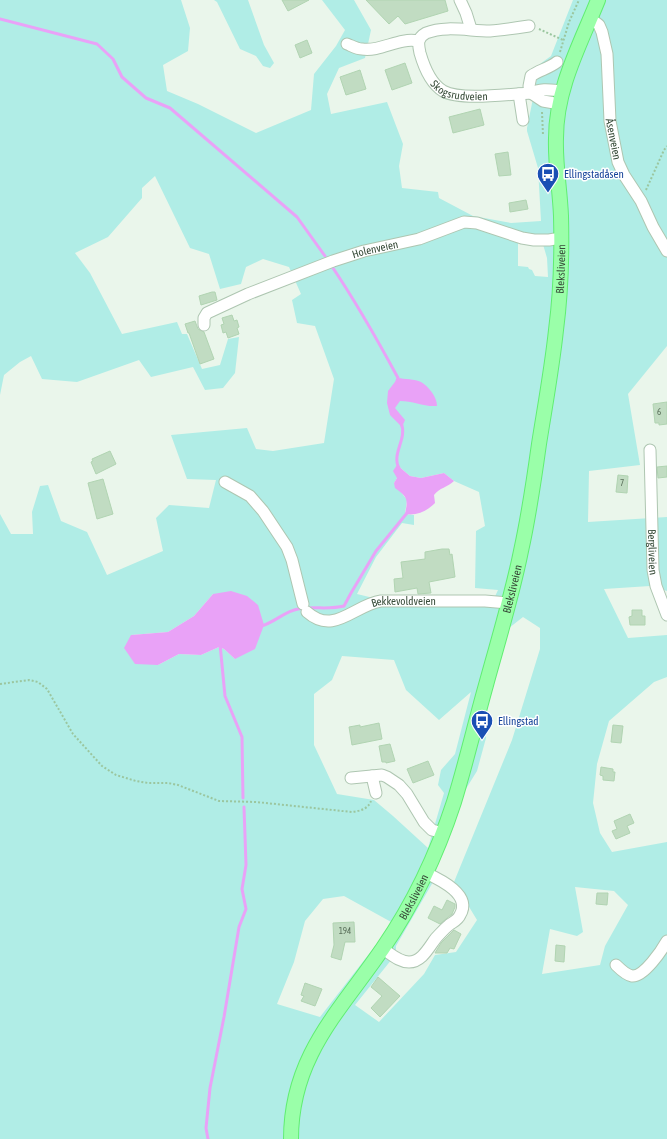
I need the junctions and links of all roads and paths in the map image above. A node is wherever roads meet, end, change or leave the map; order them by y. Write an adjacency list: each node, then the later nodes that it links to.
1 (460, 0): 6 (street)
2 (578, 0): 8 (path)
3 (598, 0): 4 (main road, Bleksliveien)
4 (590, 18): 13 (main road, Bleksliveien); 16 (street, Åsenveien)
5 (529, 26): 6 (street); 8 (path)
6 (471, 29): 7 (street)
7 (418, 40): 9 (street); 11 (street, Skogsrudveien)
8 (563, 40): 10 (path)
9 (347, 44)
10 (557, 62): 12 (street)
11 (519, 94): 12 (street, Skogsrudveien); 14 (street)
12 (531, 94): 13 (street, Skogsrudveien)
13 (561, 97): 17 (main road, Bleksliveien)
14 (523, 120)
15 (667, 146): 16 (path)
16 (641, 202): 18 (street, Åsenveien)
17 (561, 238): 19 (street, Holenveien); 22 (main road, Bleksliveien)
18 (667, 251)
19 (204, 325)
20 (650, 450): 23 (street, Bergliveien)
21 (225, 482): 22 (street, Bekkevoldveien)
22 (508, 603): 28 (main road, Bleksliveien)
23 (667, 615)
24 (0, 684): 27 (path)
25 (372, 776): 26 (street); 27 (street); 28 (street)
26 (351, 778)
27 (376, 793)
28 (443, 833): 29 (main road, Bleksliveien)
29 (426, 873): 31 (main road, Bleksliveien); 31 (street)
30 (667, 941): 32 (street)
31 (383, 948): 33 (main road, Bleksliveien)
32 (616, 965)
33 (291, 1139)

